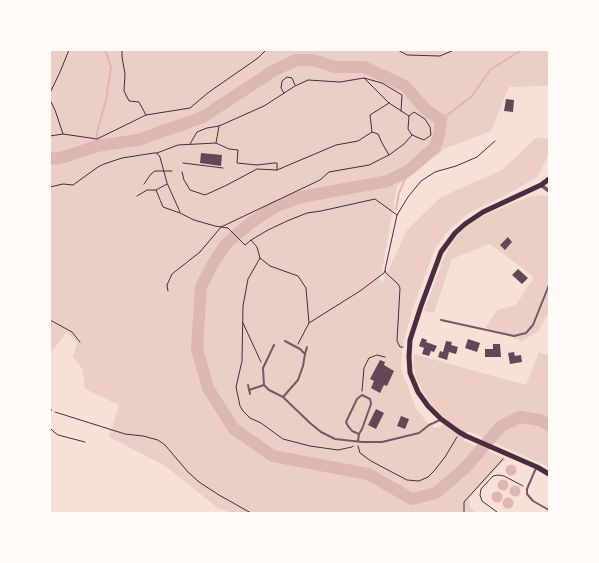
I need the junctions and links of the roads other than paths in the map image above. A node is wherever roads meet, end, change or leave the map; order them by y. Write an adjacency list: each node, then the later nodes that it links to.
1 (549, 179): 2 (main road)
2 (541, 185): 3 (street); 15 (main road)
3 (549, 192)
4 (549, 285): 5 (lane)
5 (442, 320)
6 (285, 341): 9 (lane)
7 (274, 345): 11 (lane)
8 (307, 347): 9 (lane)
9 (305, 354): 14 (lane)
10 (248, 385): 12 (lane)
11 (264, 385): 12 (lane); 14 (lane)
12 (249, 390): 13 (lane)
13 (250, 394)
14 (283, 397): 17 (lane)
15 (441, 419): 17 (lane); 18 (main road)
16 (359, 434): 16 (lane); 17 (lane)
17 (358, 441)
18 (537, 467): 19 (main road); 20 (lane)
19 (549, 474)
20 (549, 510)

